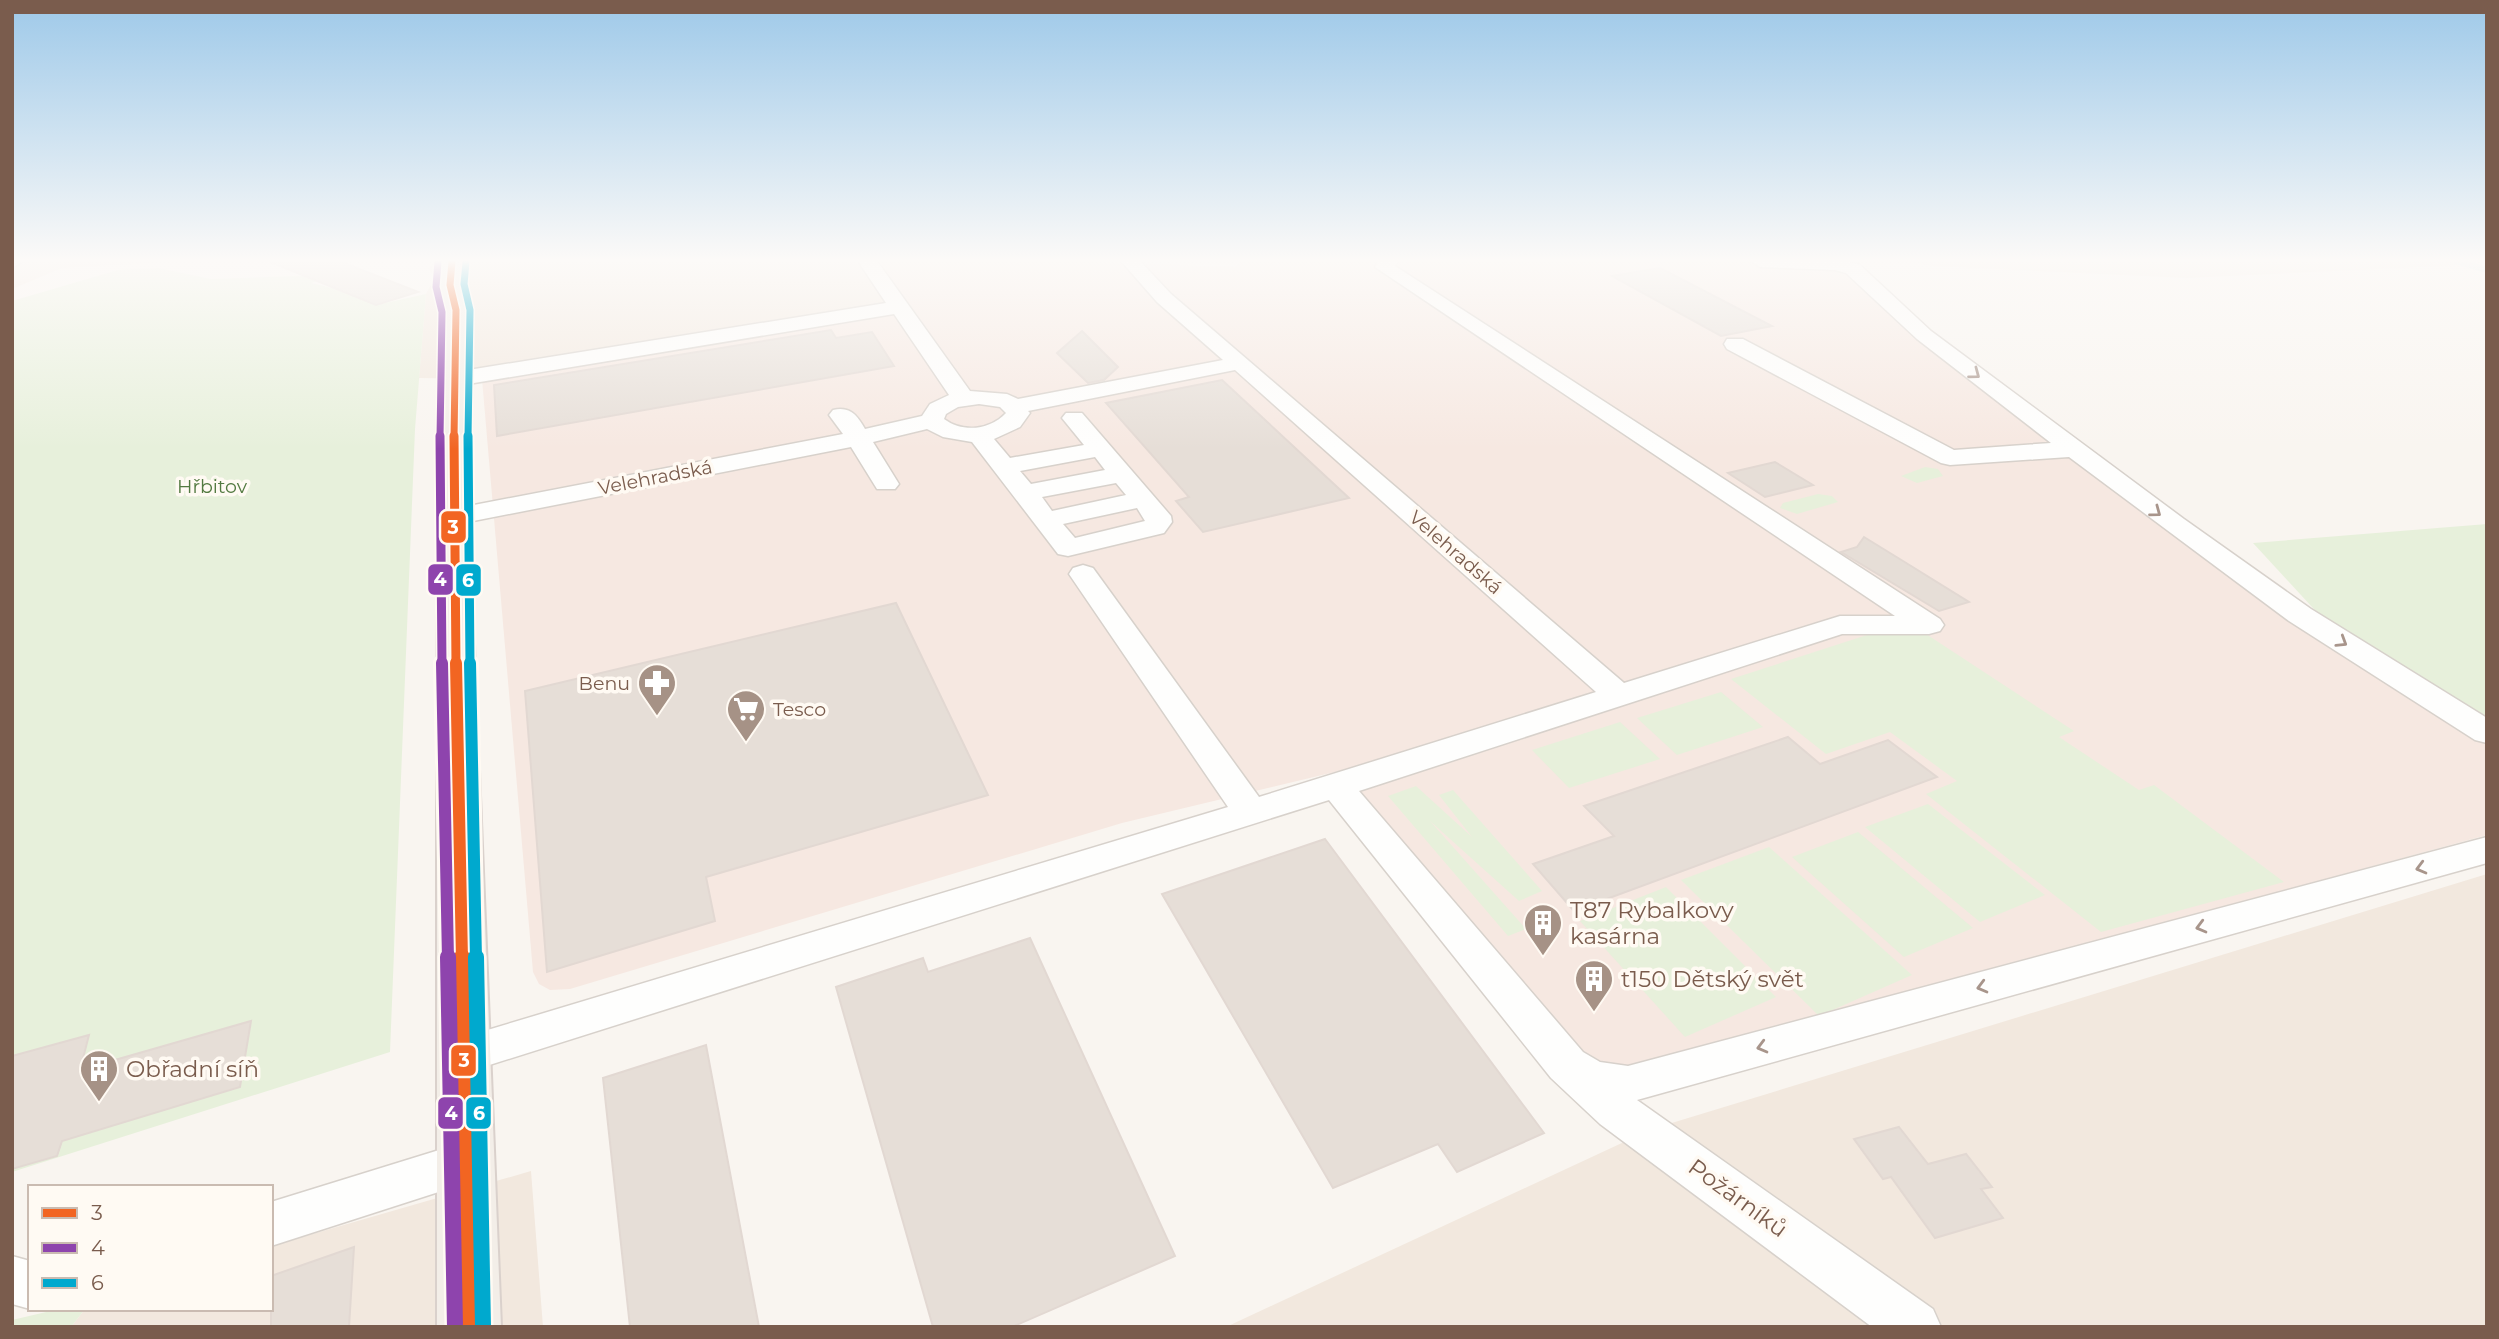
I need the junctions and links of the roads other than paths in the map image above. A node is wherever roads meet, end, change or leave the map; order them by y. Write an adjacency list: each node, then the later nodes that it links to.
1 (456, 323): 11 (main road)
2 (798, 323): 11 (street)
3 (860, 323): 10 (street)
4 (910, 323): 12 (street)
5 (1195, 323): 9 (street, Velehradská)
6 (1470, 323): 27 (street)
7 (1912, 323): 20 (street, one-way to 20)
8 (1735, 344): 20 (street)
9 (1240, 363): 13 (street); 27 (street, Velehradská)
10 (554, 375)
11 (456, 379): 25 (main road)
12 (963, 398): 13 (street); 16 (street, Velehradská)
13 (1016, 406): 17 (street)
14 (841, 415): 18 (street)
15 (1074, 418): 19 (street)
16 (932, 421): 17 (street); 18 (street, Velehradská)
17 (978, 434): 21 (street)
18 (858, 438): 23 (street); 25 (street, Velehradská)
19 (1100, 449): 21 (street); 22 (street)
20 (2074, 449): 28 (street, one-way to 28)
21 (1006, 466): 24 (street)
22 (1122, 474): 24 (street); 24 (street)
23 (886, 484)
24 (1025, 493)
25 (453, 517): 32 (main road)
26 (1083, 574): 30 (street)
27 (1619, 695): 29 (street)
28 (2485, 732)
29 (1336, 786): 30 (street); 33 (street, Požárníků)
30 (1251, 813): 32 (street)
31 (2487, 850): 33 (street, one-way to 33)
32 (461, 1056): 34 (main road)
33 (1567, 1065): 37 (street, Požárníků)
34 (465, 1163): 35 (street); 36 (main road)
35 (273, 1223)
36 (469, 1327)
37 (1914, 1327)

